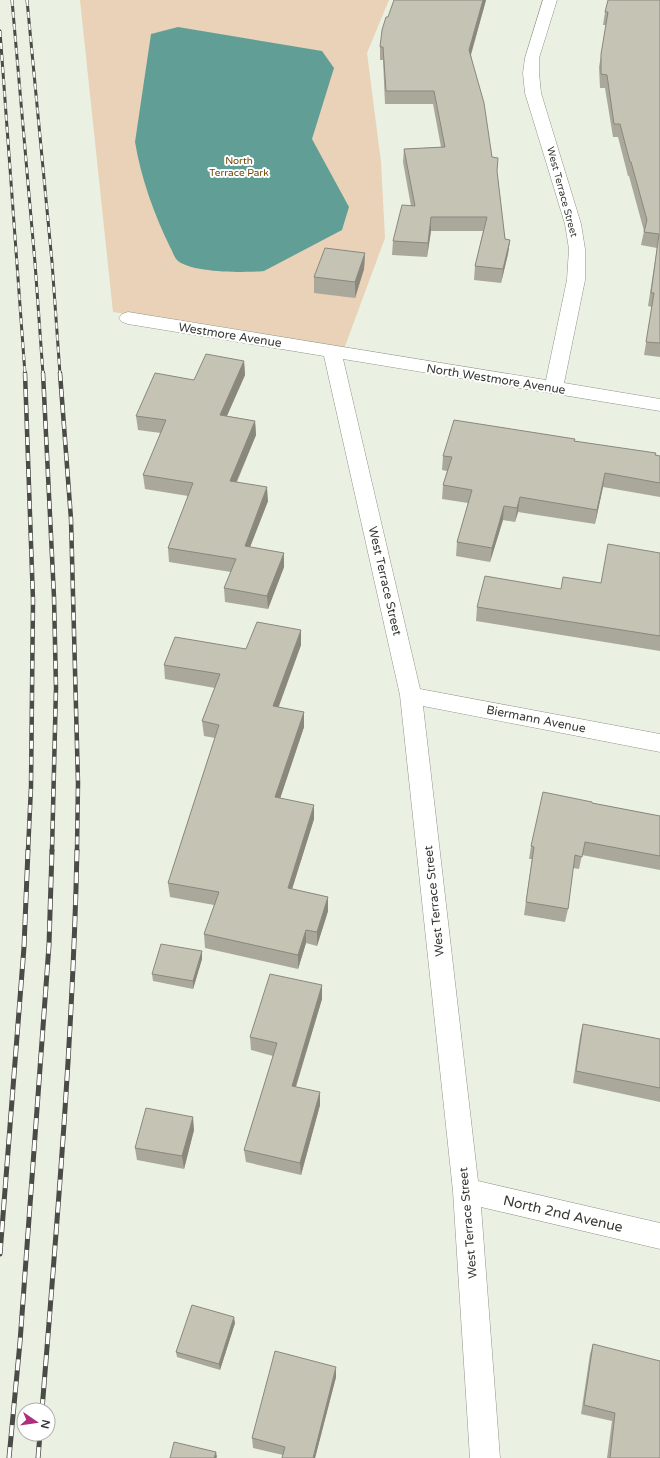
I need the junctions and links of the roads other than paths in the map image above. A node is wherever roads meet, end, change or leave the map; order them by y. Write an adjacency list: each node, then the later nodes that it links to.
1 (550, 0): 4 (street, West Terrace Street)
2 (128, 318): 3 (street, Westmore Avenue)
3 (332, 352): 4 (street, North Westmore Avenue); 6 (street, West Terrace Street)
4 (554, 388): 5 (street, North Westmore Avenue)
5 (660, 405)
6 (411, 695): 7 (street, Biermann Avenue); 8 (street, West Terrace Street)
7 (660, 743)
8 (466, 1191): 9 (street, North 2nd Avenue); 10 (street, West Terrace Street)
9 (660, 1236)
10 (485, 1458)

